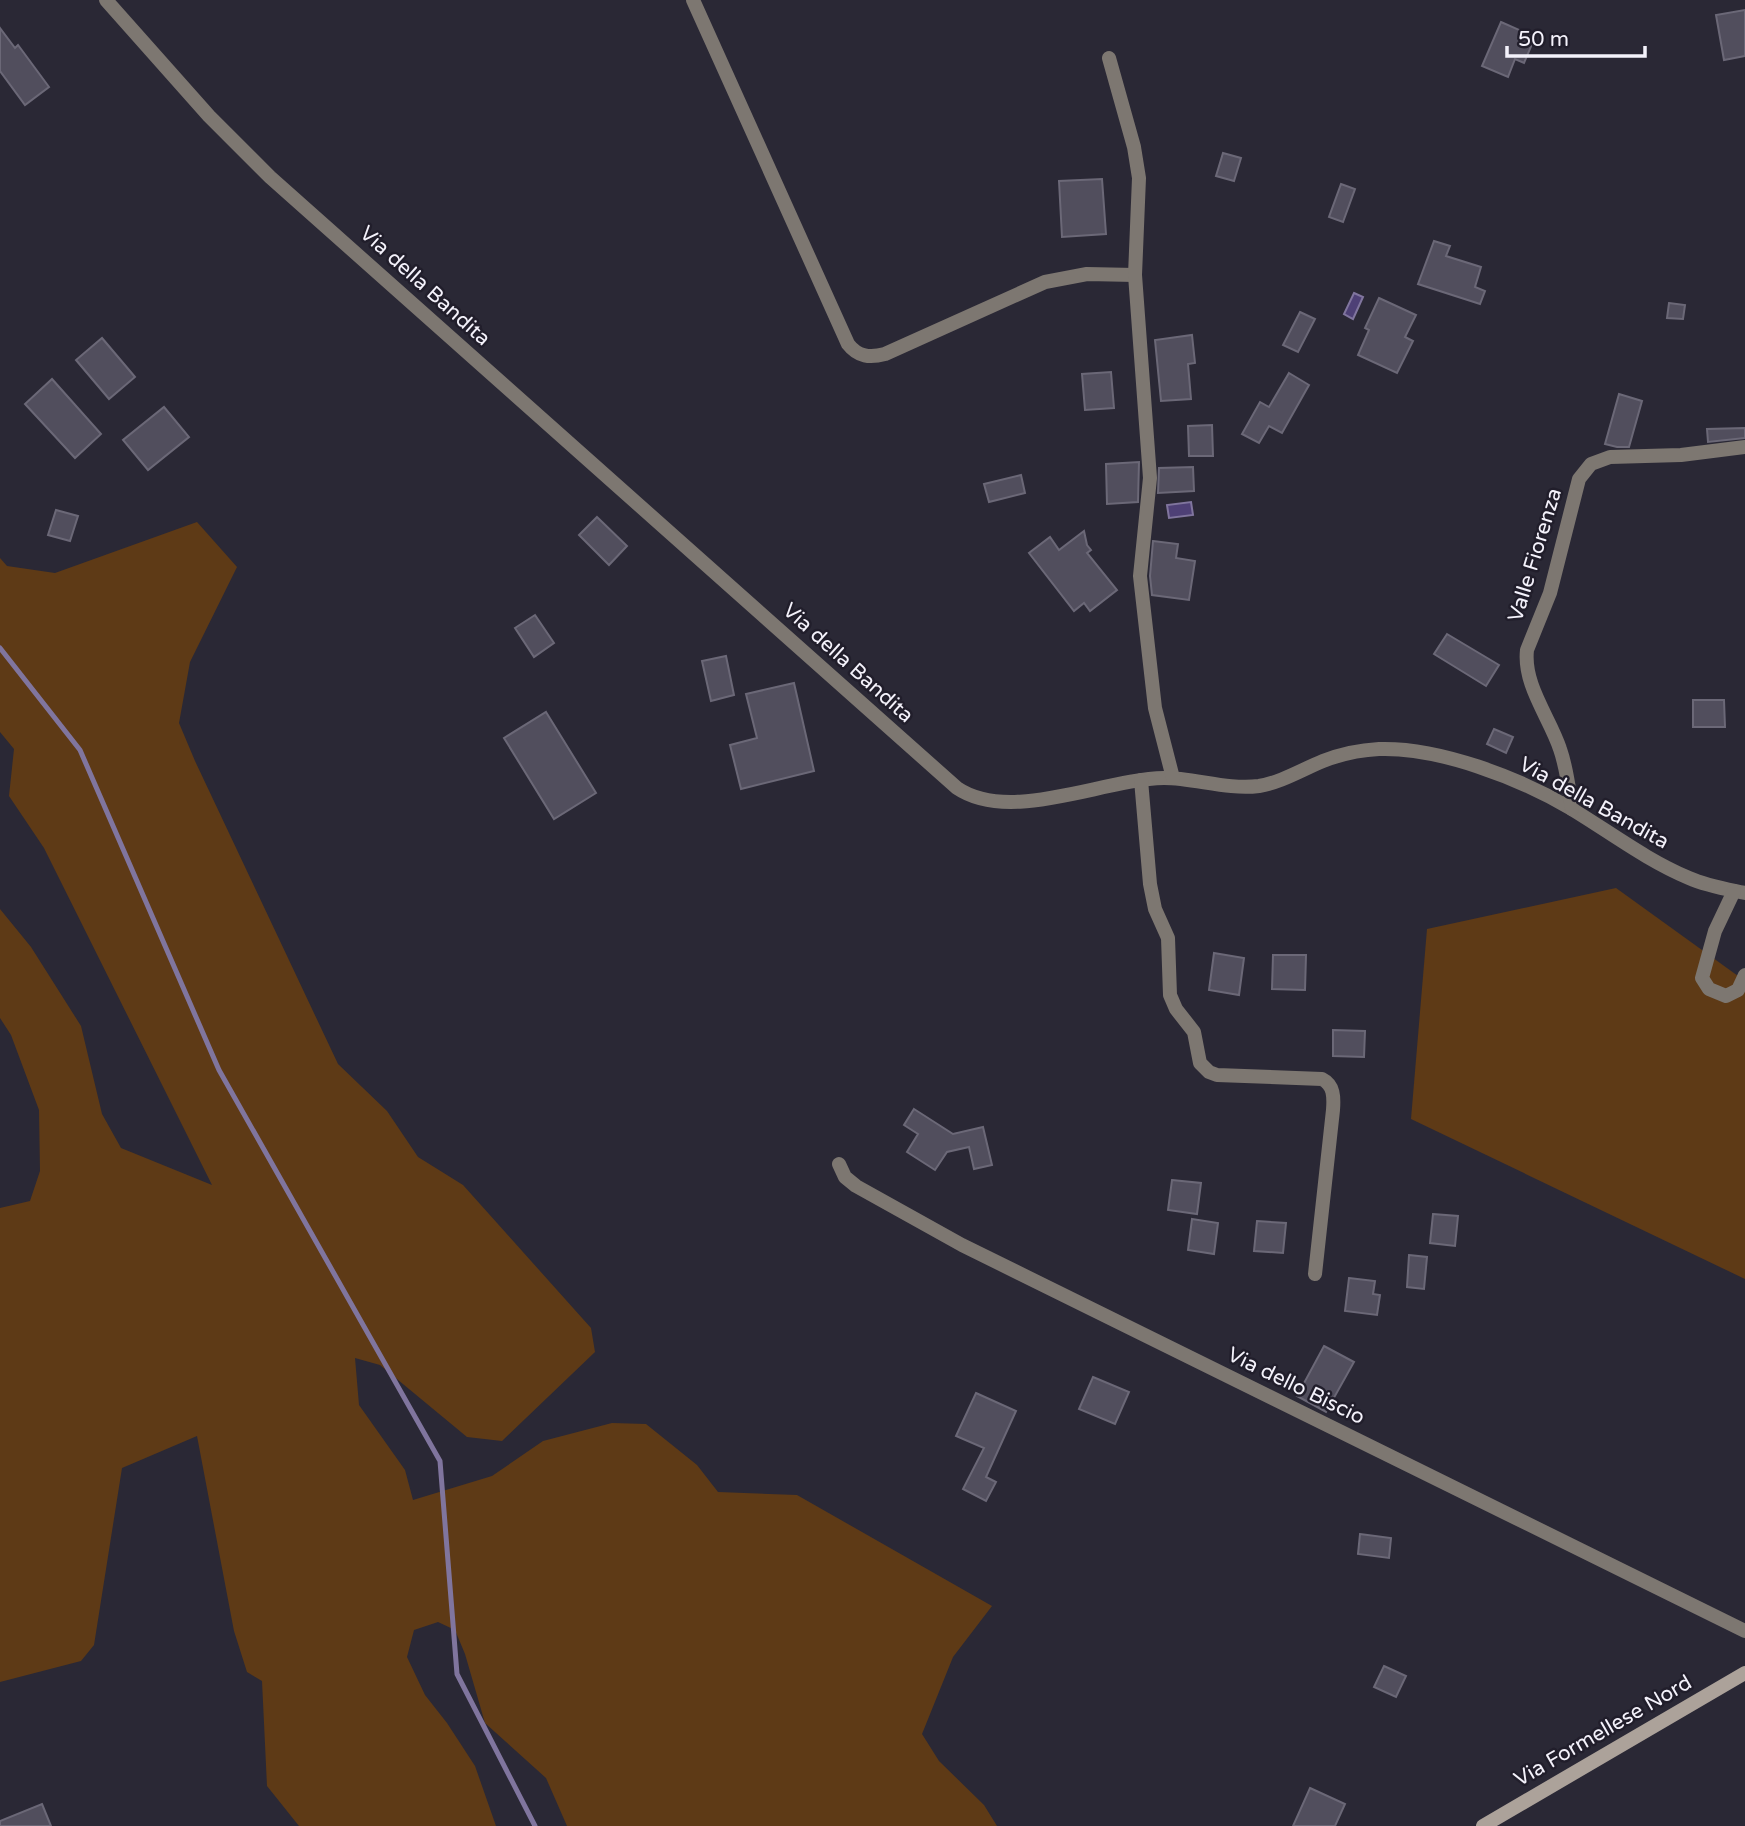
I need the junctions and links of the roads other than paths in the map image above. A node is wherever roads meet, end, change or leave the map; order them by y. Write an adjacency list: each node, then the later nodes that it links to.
1 (106, 0): 7 (street, Via della Bandita)
2 (693, 0): 4 (street)
3 (1110, 58): 4 (street)
4 (1135, 275): 6 (street)
5 (1745, 447): 8 (street, Valle Fiorenza)
6 (1173, 778): 7 (street, Via della Bandita); 8 (street, Via della Bandita)
7 (1141, 780): 12 (street)
8 (1572, 809): 9 (street, Via della Bandita)
9 (1739, 892): 10 (street)
10 (1745, 975)
11 (839, 1164): 13 (street, Via dello Biscio)
12 (1315, 1274)
13 (1745, 1631)
14 (1745, 1673): 15 (street, Via Formellese Nord)
15 (1483, 1826)

